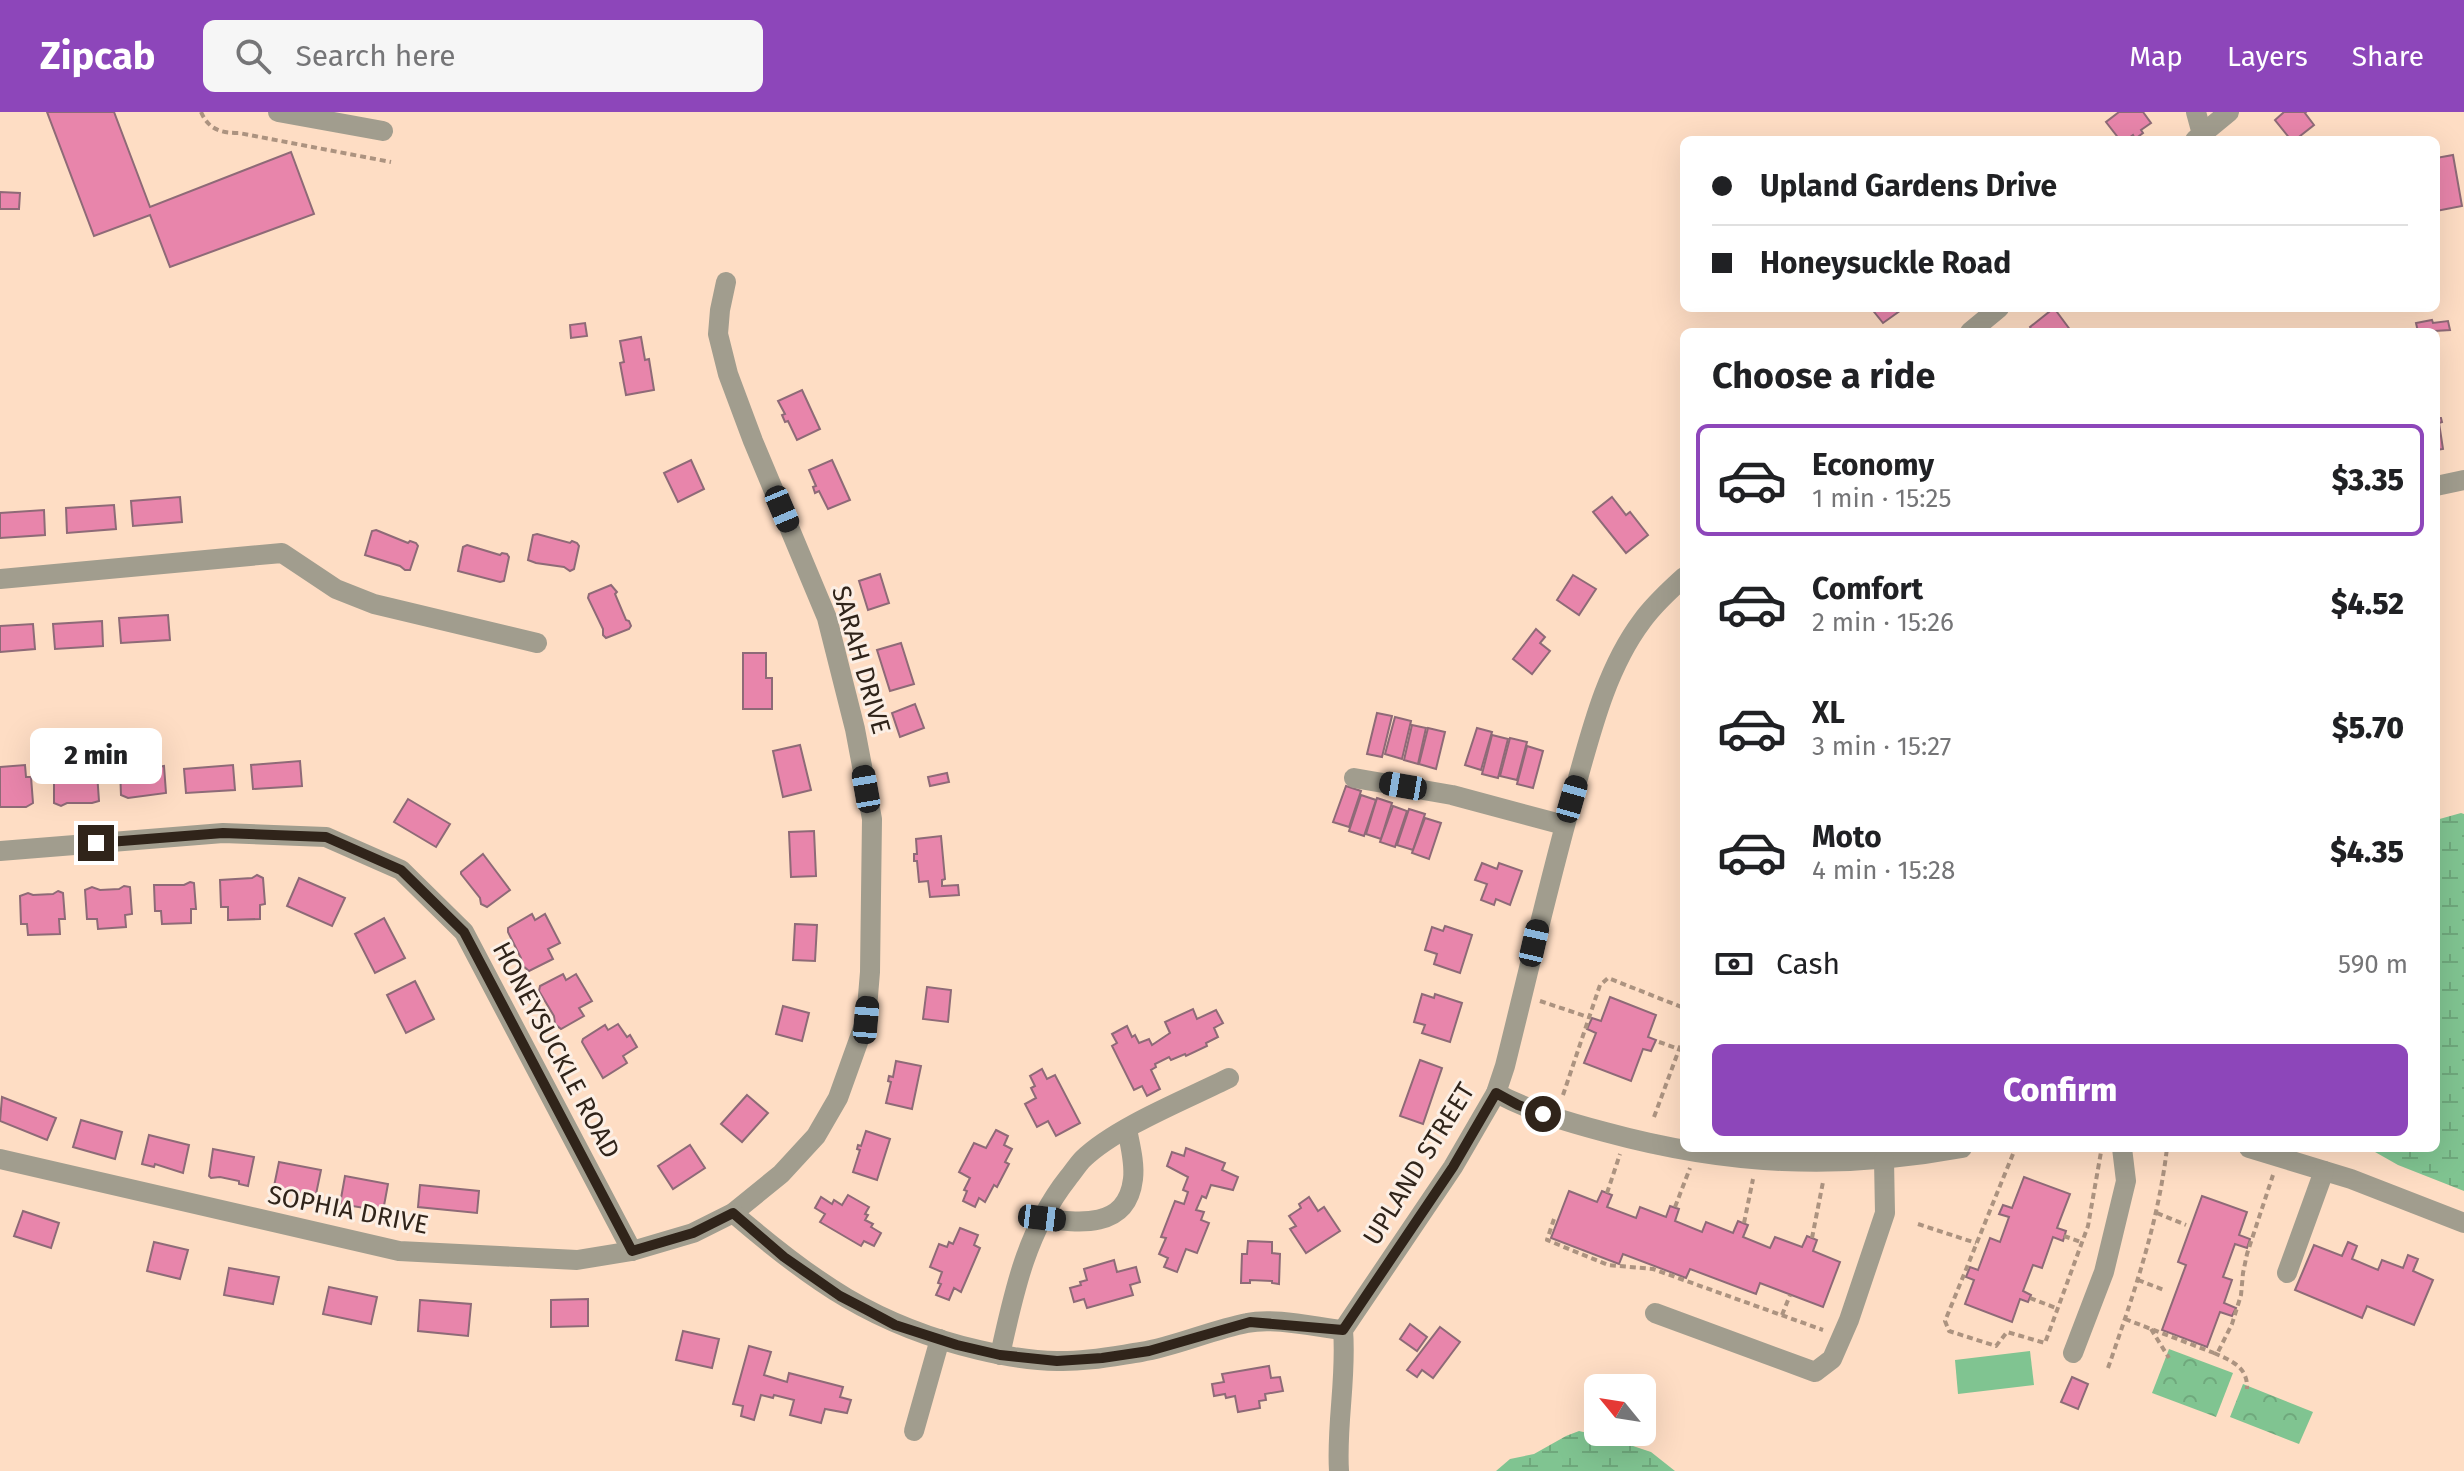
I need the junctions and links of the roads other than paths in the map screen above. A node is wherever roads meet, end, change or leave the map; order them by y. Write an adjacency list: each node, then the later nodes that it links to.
1 (278, 112): 4 (street)
2 (2196, 112): 5 (street)
3 (2229, 112): 6 (street)
4 (383, 131)
5 (2199, 136)
6 (2200, 136)
7 (726, 282): 29 (street, SARAH DRIVE)
8 (1994, 312): 9 (street)
9 (1975, 328)
10 (2464, 480): 11 (street)
11 (2440, 485)
12 (0, 579): 14 (street)
13 (1680, 581): 16 (street, UPLAND STREET)
14 (537, 643)
15 (1354, 778): 16 (street)
16 (1564, 825): 19 (street, UPLAND STREET)
17 (0, 851): 32 (street, HONEYSUCKLE ROAD)
18 (1229, 1078): 20 (street)
19 (1496, 1093): 24 (street); 35 (street, UPLAND STREET)
20 (1127, 1129): 30 (street); 30 (street)
21 (1936, 1152): 27 (street)
22 (2122, 1152): 37 (street)
23 (2277, 1152): 25 (street)
24 (1686, 1155): 27 (street)
25 (2298, 1155): 28 (street)
26 (0, 1159): 32 (street, SOPHIA DRIVE)
27 (1884, 1160): 34 (street)
28 (2324, 1171): 31 (street); 33 (street)
29 (733, 1213): 32 (street, SOPHIA DRIVE); 36 (street)
30 (1042, 1218): 38 (street)
31 (2464, 1223)
32 (632, 1251)
33 (2287, 1273)
34 (1655, 1313)
35 (1343, 1330): 38 (street); 40 (street)
36 (940, 1339): 38 (street); 39 (street)
37 (2073, 1353)
38 (1000, 1355)
39 (914, 1431)
40 (1339, 1471)

